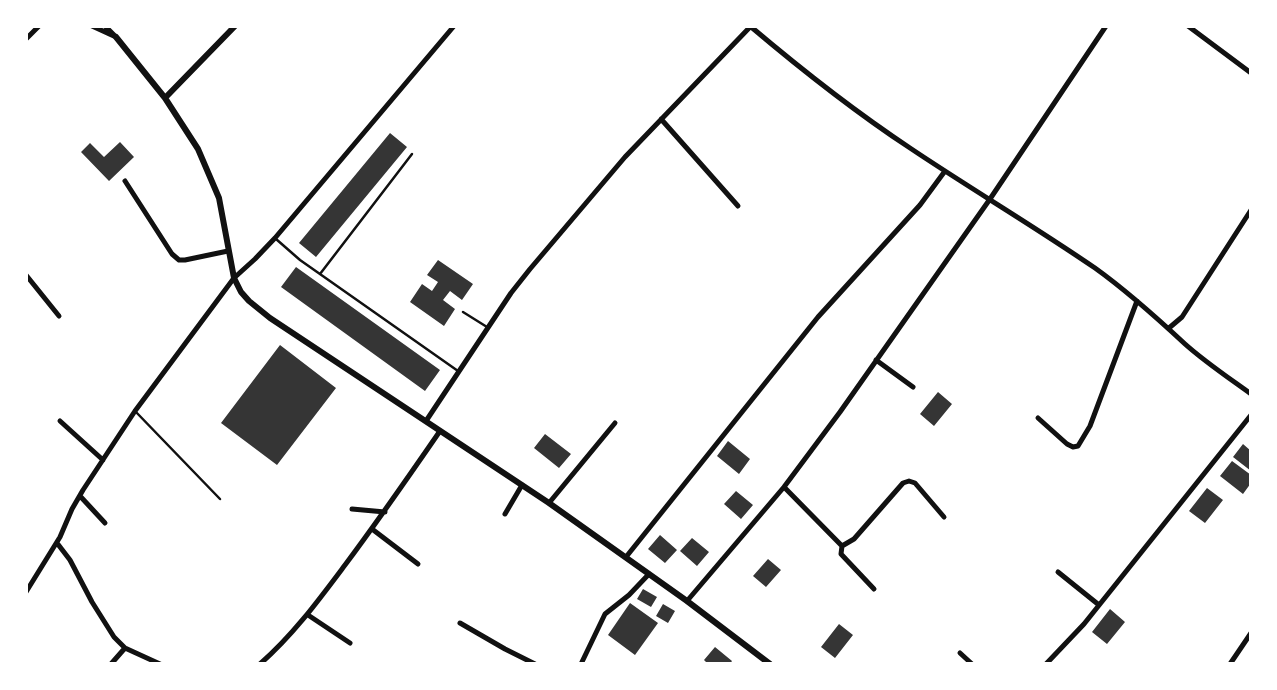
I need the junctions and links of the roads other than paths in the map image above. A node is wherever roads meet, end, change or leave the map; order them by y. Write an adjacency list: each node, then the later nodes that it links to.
1 (39, 26): 10 (street)
2 (92, 26): 9 (street)
3 (105, 26): 9 (street)
4 (235, 26): 12 (street)
5 (454, 26): 20 (street)
6 (750, 26): 13 (street); 15 (street)
7 (1106, 26): 17 (street)
8 (1188, 26): 11 (street)
9 (116, 37): 12 (street)
10 (26, 39)
11 (1251, 73)
12 (165, 98): 21 (street)
13 (661, 119): 18 (street); 28 (street)
14 (412, 154): 22 (lane)
15 (945, 171): 17 (street); 55 (street)
16 (125, 181): 21 (street)
17 (990, 199): 25 (street); 30 (street)
18 (738, 206)
19 (1251, 210): 29 (street)
20 (275, 238): 22 (lane); 24 (street)
21 (228, 251): 24 (street)
22 (320, 274): 31 (lane)
23 (26, 275): 27 (street)
24 (234, 278): 34 (street); 38 (street)
25 (1137, 301): 29 (street); 36 (street)
26 (463, 312): 28 (lane)
27 (59, 316)
28 (488, 328): 31 (street)
29 (1169, 328): 33 (street)
30 (876, 360): 32 (street); 43 (street)
31 (459, 372): 38 (street)
32 (913, 387)
33 (1251, 394)
34 (135, 411): 41 (street); 45 (lane)
35 (1251, 415): 62 (street)
36 (1038, 418)
37 (60, 421): 41 (street)
38 (426, 421): 40 (street)
39 (615, 423): 46 (street)
40 (440, 431): 42 (street); 48 (street)
41 (103, 460): 44 (street)
42 (522, 485): 46 (street); 49 (street)
43 (784, 487): 54 (street); 61 (street)
44 (80, 496): 51 (street); 53 (street)
45 (220, 500)
46 (549, 503): 55 (street)
47 (352, 509): 48 (street)
48 (385, 512): 52 (street)
49 (505, 514)
50 (944, 517): 54 (street)
51 (105, 523)
52 (372, 529): 56 (street); 63 (street)
53 (57, 543): 60 (street); 67 (street)
54 (842, 546): 59 (street)
55 (626, 557): 58 (street)
56 (418, 564)
57 (1058, 572): 62 (street)
58 (649, 574): 61 (street); 73 (street)
59 (874, 589)
60 (26, 592)
61 (687, 601): 74 (street)
62 (1099, 605): 76 (street)
63 (308, 615): 66 (street); 71 (street)
64 (460, 623): 72 (street)
65 (1251, 633): 77 (street)
66 (350, 643)
67 (125, 648): 69 (street); 70 (street)
68 (960, 653): 75 (street)
69 (111, 664)
70 (160, 664)
71 (260, 664)
72 (535, 664)
73 (581, 664)
74 (770, 664)
75 (972, 664)
76 (1046, 664)
77 (1230, 664)

